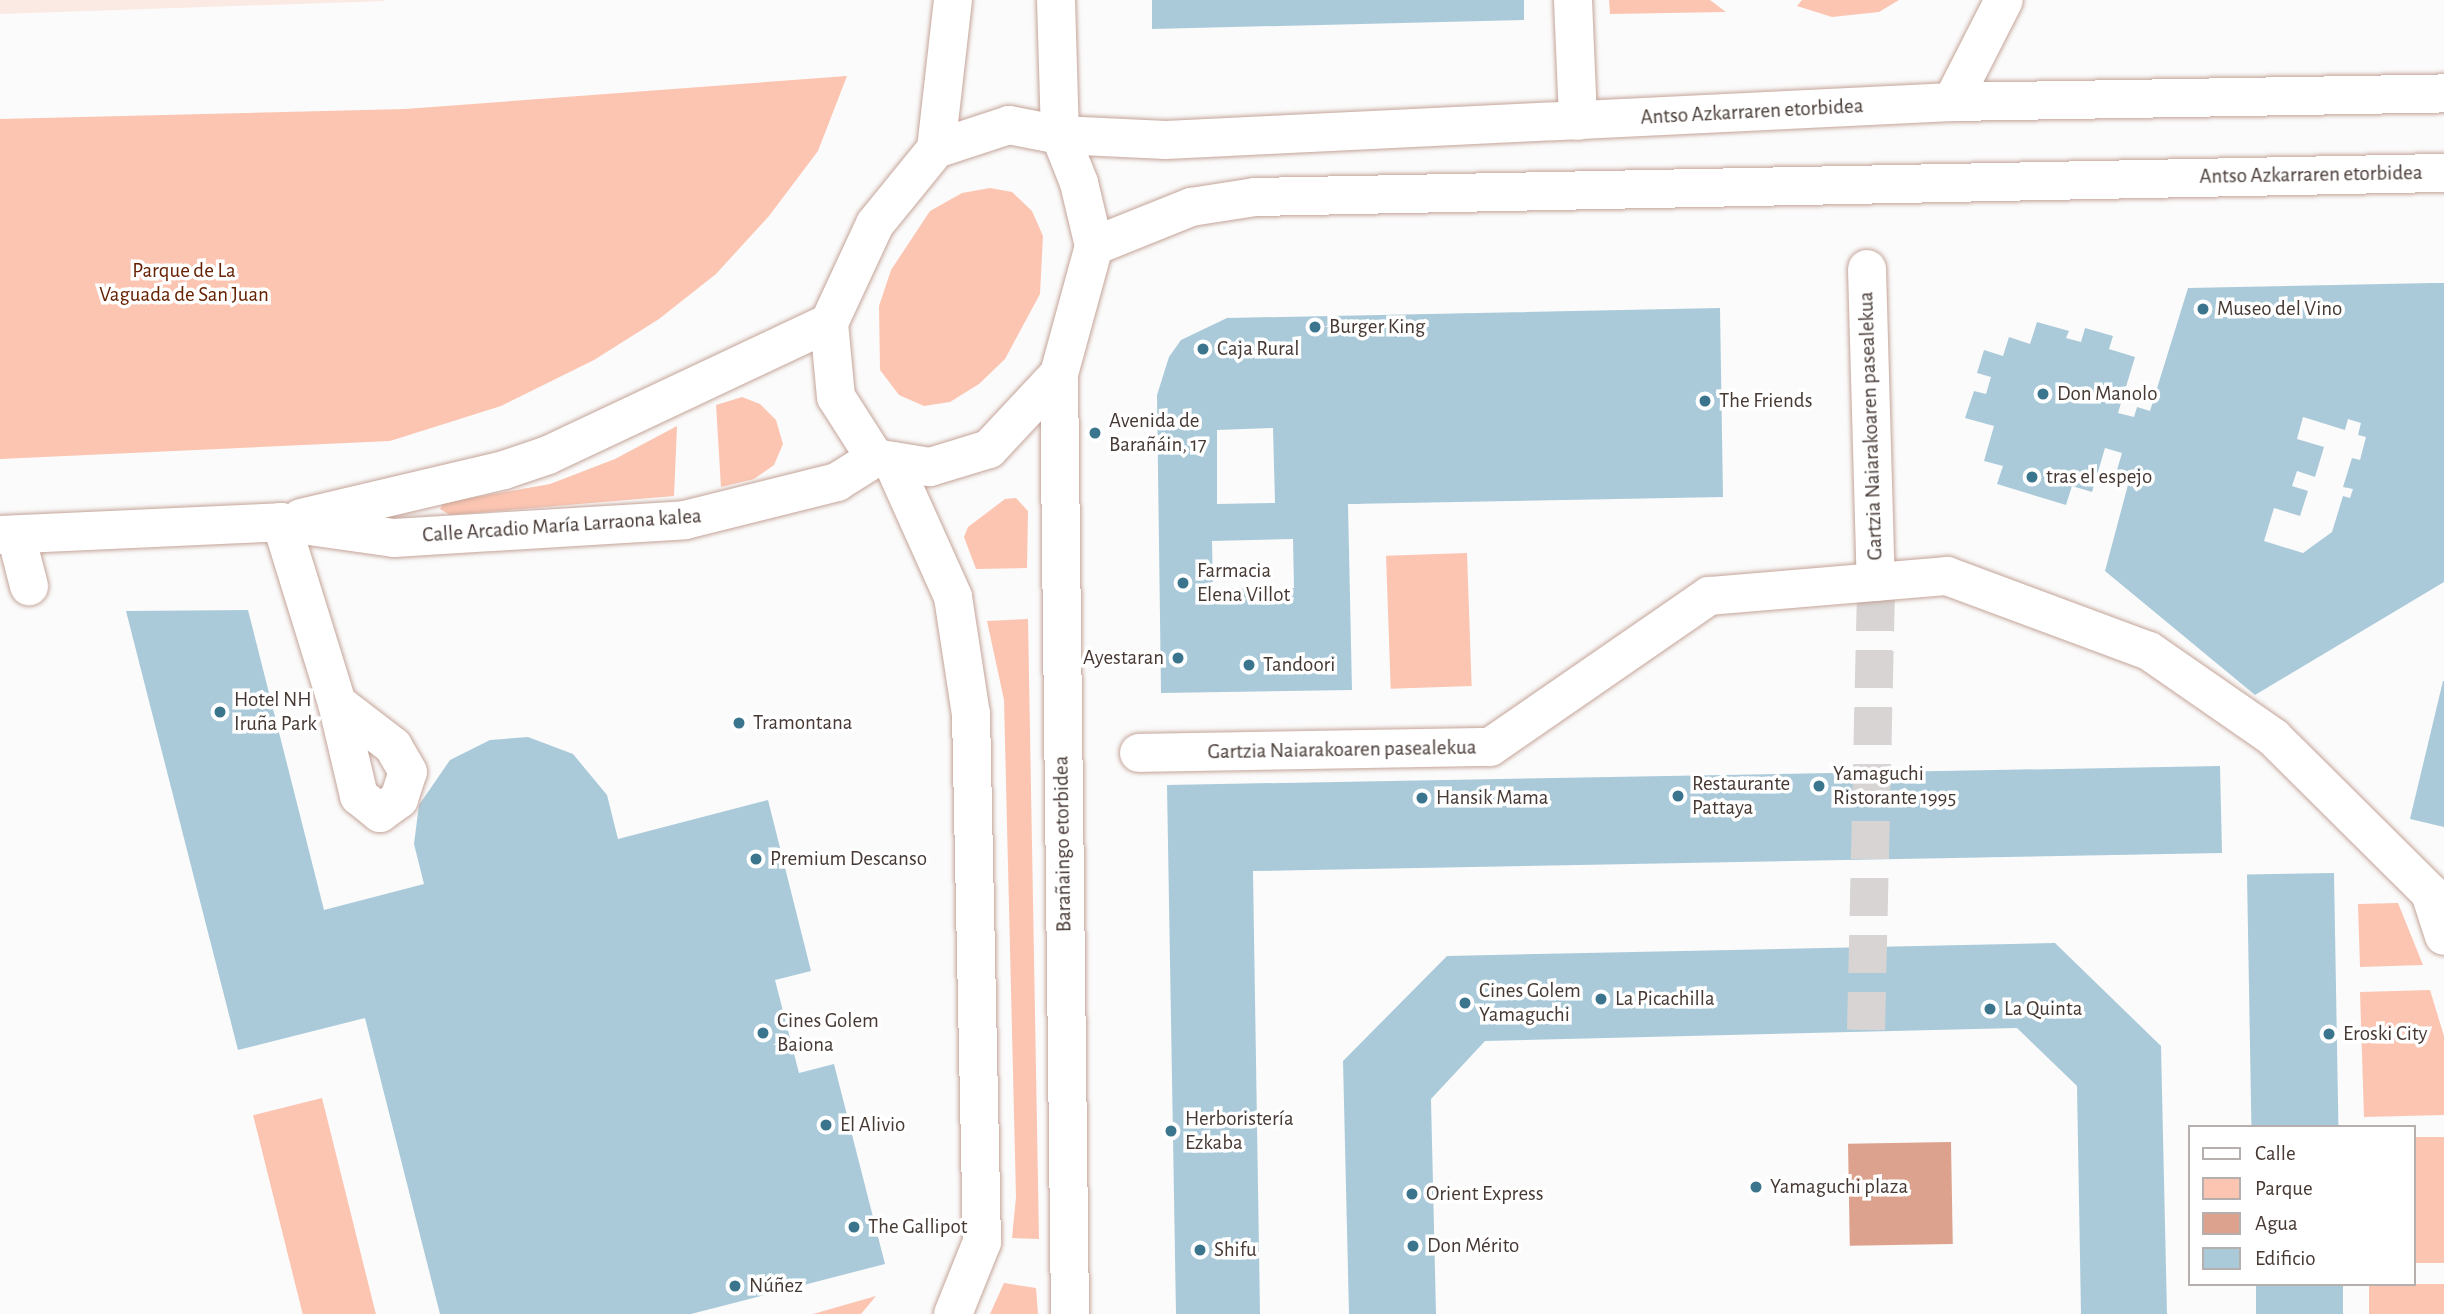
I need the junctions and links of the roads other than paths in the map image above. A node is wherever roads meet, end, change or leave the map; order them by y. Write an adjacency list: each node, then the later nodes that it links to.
1 (953, 0): 9 (street)
2 (1056, 0): 8 (street)
3 (1573, 0): 7 (street)
4 (2004, 0): 6 (street)
5 (2444, 93): 6 (street, Antso Azkarraren etorbidea)
6 (1952, 102): 7 (street, Antso Azkarraren etorbidea)
7 (1578, 121): 8 (street, Antso Azkarraren etorbidea)
8 (1059, 135): 9 (street, Antso Azkarraren etorbidea); 11 (street)
9 (936, 149): 13 (street)
10 (2444, 173): 11 (street, Antso Azkarraren etorbidea)
11 (1094, 246): 14 (street)
12 (1867, 269): 18 (street, Gartzia Naiarakoaren pasealekua)
13 (829, 323): 15 (street); 16 (street, Calle Arcadio María Larraona kalea)
14 (1059, 374): 15 (street); 24 (street, Barañaingo etorbidea)
15 (884, 460): 16 (street, Calle Arcadio María Larraona kalea); 23 (street)
16 (281, 522): 17 (street, Calle Arcadio María Larraona kalea); 20 (street)
17 (8, 535): 19 (street)
18 (1876, 582): 21 (street, Gartzia Naiarakoaren pasealekua); 22 (street, Gartzia Naiarakoaren pasealekua)
19 (29, 586)
20 (337, 703)
21 (1139, 753)
22 (2444, 936)
23 (953, 1314)
24 (1070, 1314)

